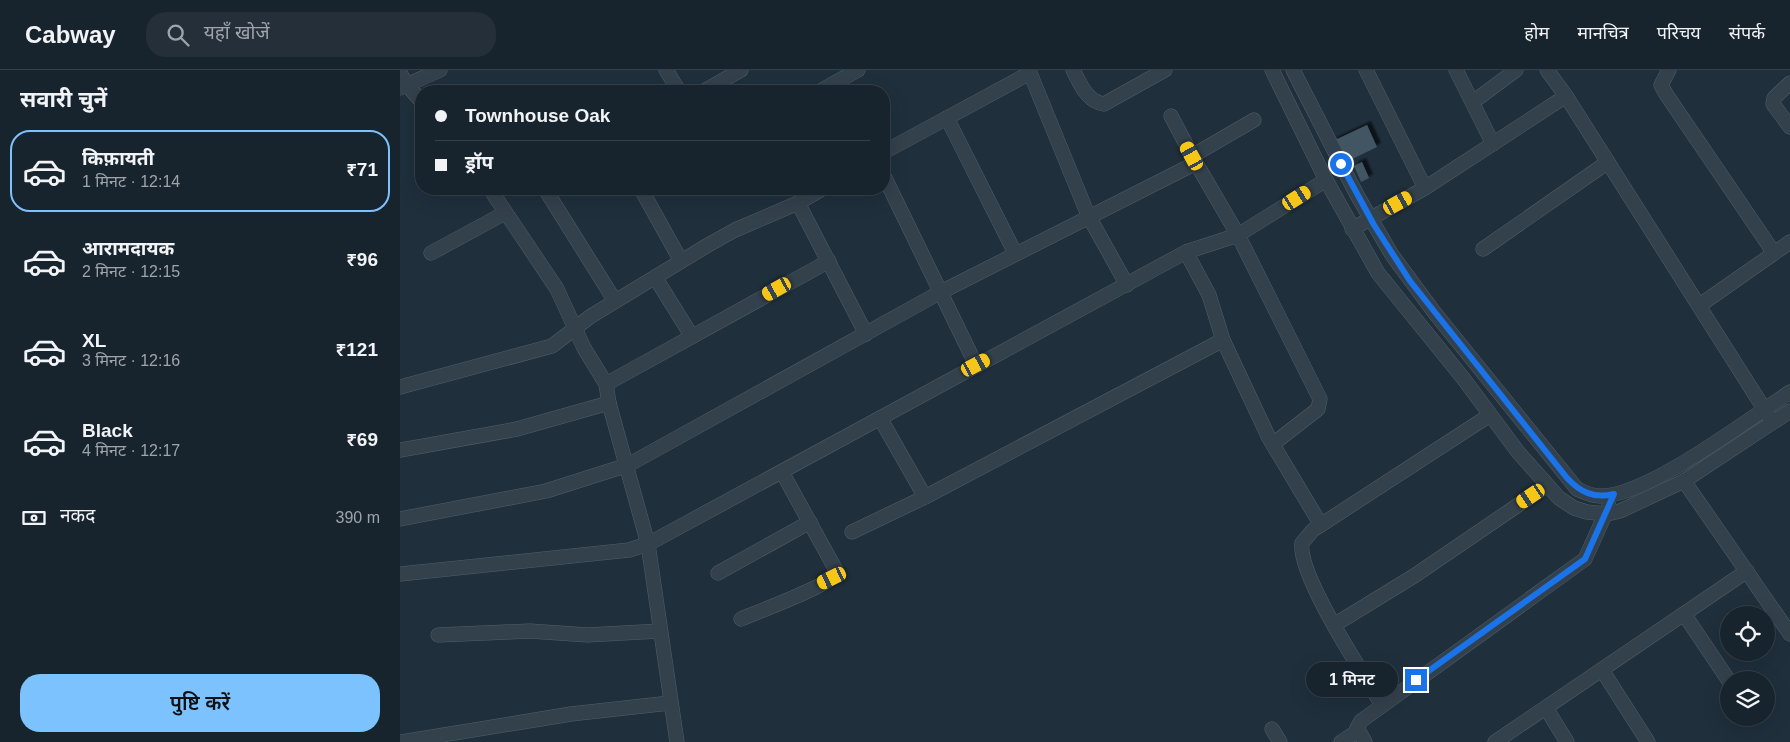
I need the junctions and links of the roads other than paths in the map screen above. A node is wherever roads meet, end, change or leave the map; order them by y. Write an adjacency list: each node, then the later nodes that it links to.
1 (440, 70): 15 (street)
2 (666, 70): 17 (street)
3 (741, 70): 18 (street)
4 (858, 70): 19 (street)
5 (1073, 70): 6 (street)
6 (1165, 70)
7 (1272, 70): 31 (street)
8 (1293, 70): 41 (street)
9 (1366, 70): 32 (street)
10 (1456, 70): 22 (street)
11 (1516, 70): 22 (street)
12 (1547, 70): 21 (street)
13 (1669, 70): 49 (street)
14 (1029, 71): 24 (street); 40 (street)
15 (402, 82): 20 (street)
16 (1790, 83): 26 (street)
17 (675, 85)
18 (715, 85)
19 (840, 85)
20 (415, 95)
21 (1566, 96): 27 (street); 30 (street)
22 (1473, 102): 27 (street)
23 (1171, 116): 29 (street)
24 (947, 118): 28 (street); 48 (street)
25 (1254, 120): 29 (street)
26 (1790, 128)
27 (1493, 144): 32 (street)
28 (890, 149)
29 (1194, 159): 40 (street); 43 (street)
30 (1608, 162): 45 (street); 56 (street)
31 (1326, 180): 42 (street); 43 (street)
32 (1425, 188): 41 (street)
33 (890, 189): 54 (street)
34 (494, 195): 39 (street)
35 (549, 195): 55 (street)
36 (644, 195): 50 (street)
37 (812, 195): 38 (street)
38 (798, 203): 50 (street); 51 (street)
39 (505, 213): 47 (street); 57 (street)
40 (1088, 215): 48 (street); 53 (street)
41 (1370, 218): 42 (street); 77 (street)
42 (1352, 229): 68 (street)
43 (1238, 235): 46 (street); 71 (street)
44 (1790, 242): 49 (street)
45 (1483, 249)
46 (1186, 252): 53 (street); 60 (street)
47 (431, 253)
48 (1015, 253): 54 (street)
49 (1774, 253): 56 (street)
50 (681, 261): 52 (street)
51 (829, 261): 58 (street); 59 (street)
52 (656, 277): 55 (street); 59 (street)
53 (1127, 285): 61 (street)
54 (939, 293): 58 (street); 61 (street)
55 (615, 301): 57 (street)
56 (1700, 305): 66 (street)
57 (576, 329): 62 (street); 63 (street)
58 (866, 334): 73 (street)
59 (691, 335): 62 (street)
60 (1223, 340): 71 (street); 78 (street)
61 (976, 365): 69 (street)
62 (606, 384): 65 (street)
63 (400, 387)
64 (1790, 392): 66 (street)
65 (609, 403): 72 (street); 73 (street)
66 (1764, 409): 70 (street); 77 (street)
67 (1790, 411): 70 (street)
68 (1490, 415): 76 (street); 82 (street)
69 (880, 418): 74 (street); 78 (street)
70 (1773, 422): 75 (street)
71 (1273, 444): 82 (street)
72 (400, 450)
73 (628, 465): 80 (street); 84 (street)
74 (782, 472): 81 (street); 84 (street)
75 (1684, 481): 79 (street); 85 (street)
76 (1546, 486): 79 (street); 90 (street)
77 (1614, 494): 79 (street)
78 (925, 497): 83 (street)
79 (1607, 514): 97 (street)
80 (400, 519)
81 (810, 522): 86 (street); 89 (street)
82 (1321, 525): 90 (street)
83 (852, 532)
84 (648, 544): 87 (street); 91 (street)
85 (1747, 571): 88 (street); 92 (street)
86 (718, 573)
87 (400, 574)
88 (1684, 614): 94 (street); 95 (street)
89 (741, 619)
90 (1334, 625): 97 (street)
91 (660, 631): 93 (street); 96 (street)
92 (1790, 634)
93 (438, 635)
94 (1602, 670): 98 (street); 107 (street)
95 (1722, 671)
96 (670, 703): 101 (street); 102 (street)
97 (1382, 705): 100 (street)
98 (1546, 708): 105 (street); 106 (street)
99 (1272, 729): 103 (street)
100 (1362, 736): 104 (street)
101 (400, 742)
102 (677, 742)
103 (1280, 742)
104 (1341, 742)
105 (1495, 742)
106 (1567, 742)
107 (1648, 742)

